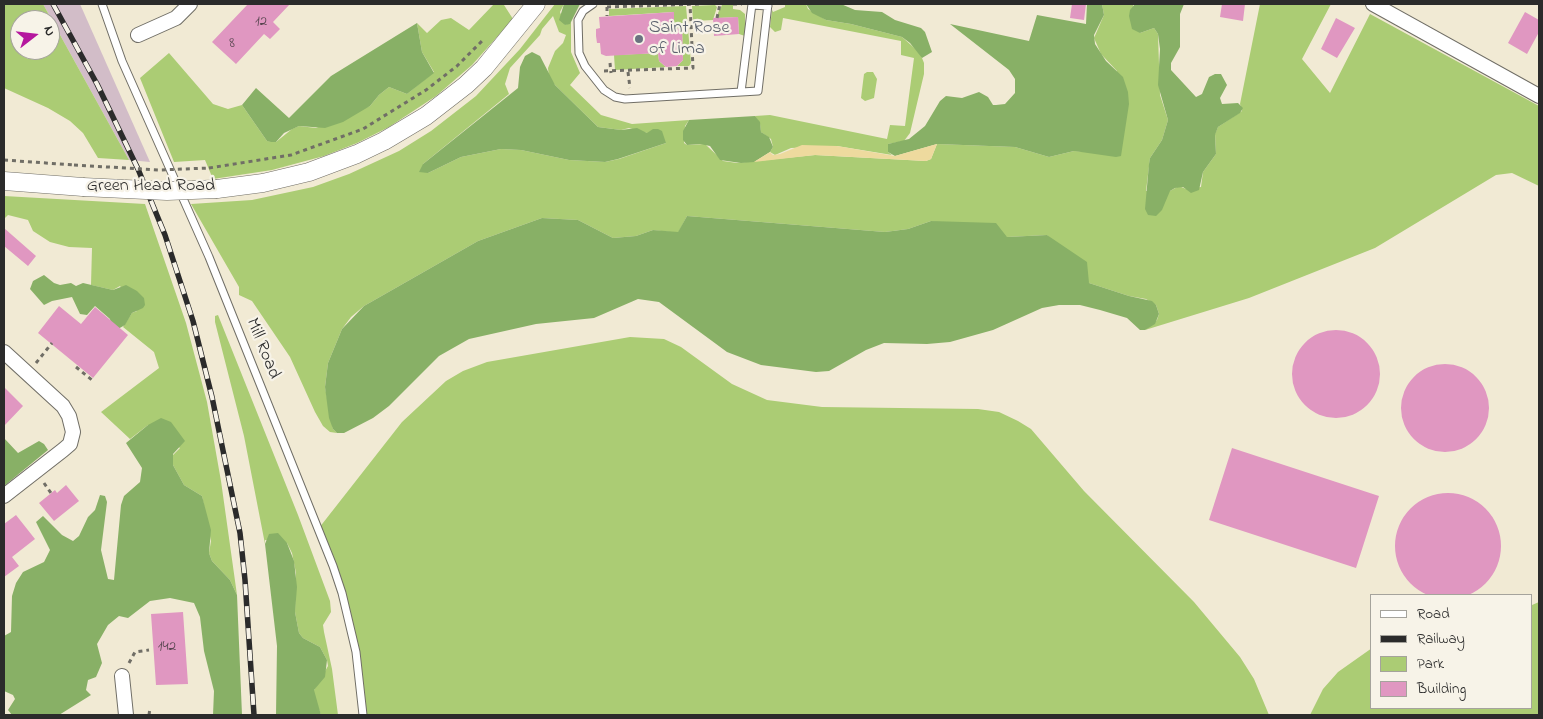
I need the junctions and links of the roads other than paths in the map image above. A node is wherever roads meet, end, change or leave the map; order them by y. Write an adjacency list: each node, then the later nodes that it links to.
1 (102, 4): 16 (lane, Mill Road)
2 (190, 4): 8 (street)
3 (536, 4): 11 (street, Green Head Road, bridge)
4 (593, 4): 9 (lane)
5 (752, 4): 7 (lane); 9 (lane)
6 (1373, 4): 10 (street)
7 (768, 5): 9 (lane)
8 (138, 35)
9 (741, 92)
10 (1539, 96)
11 (4, 181)
12 (4, 352): 13 (street)
13 (4, 496)
14 (122, 676): 15 (street)
15 (126, 715)
16 (363, 715)

